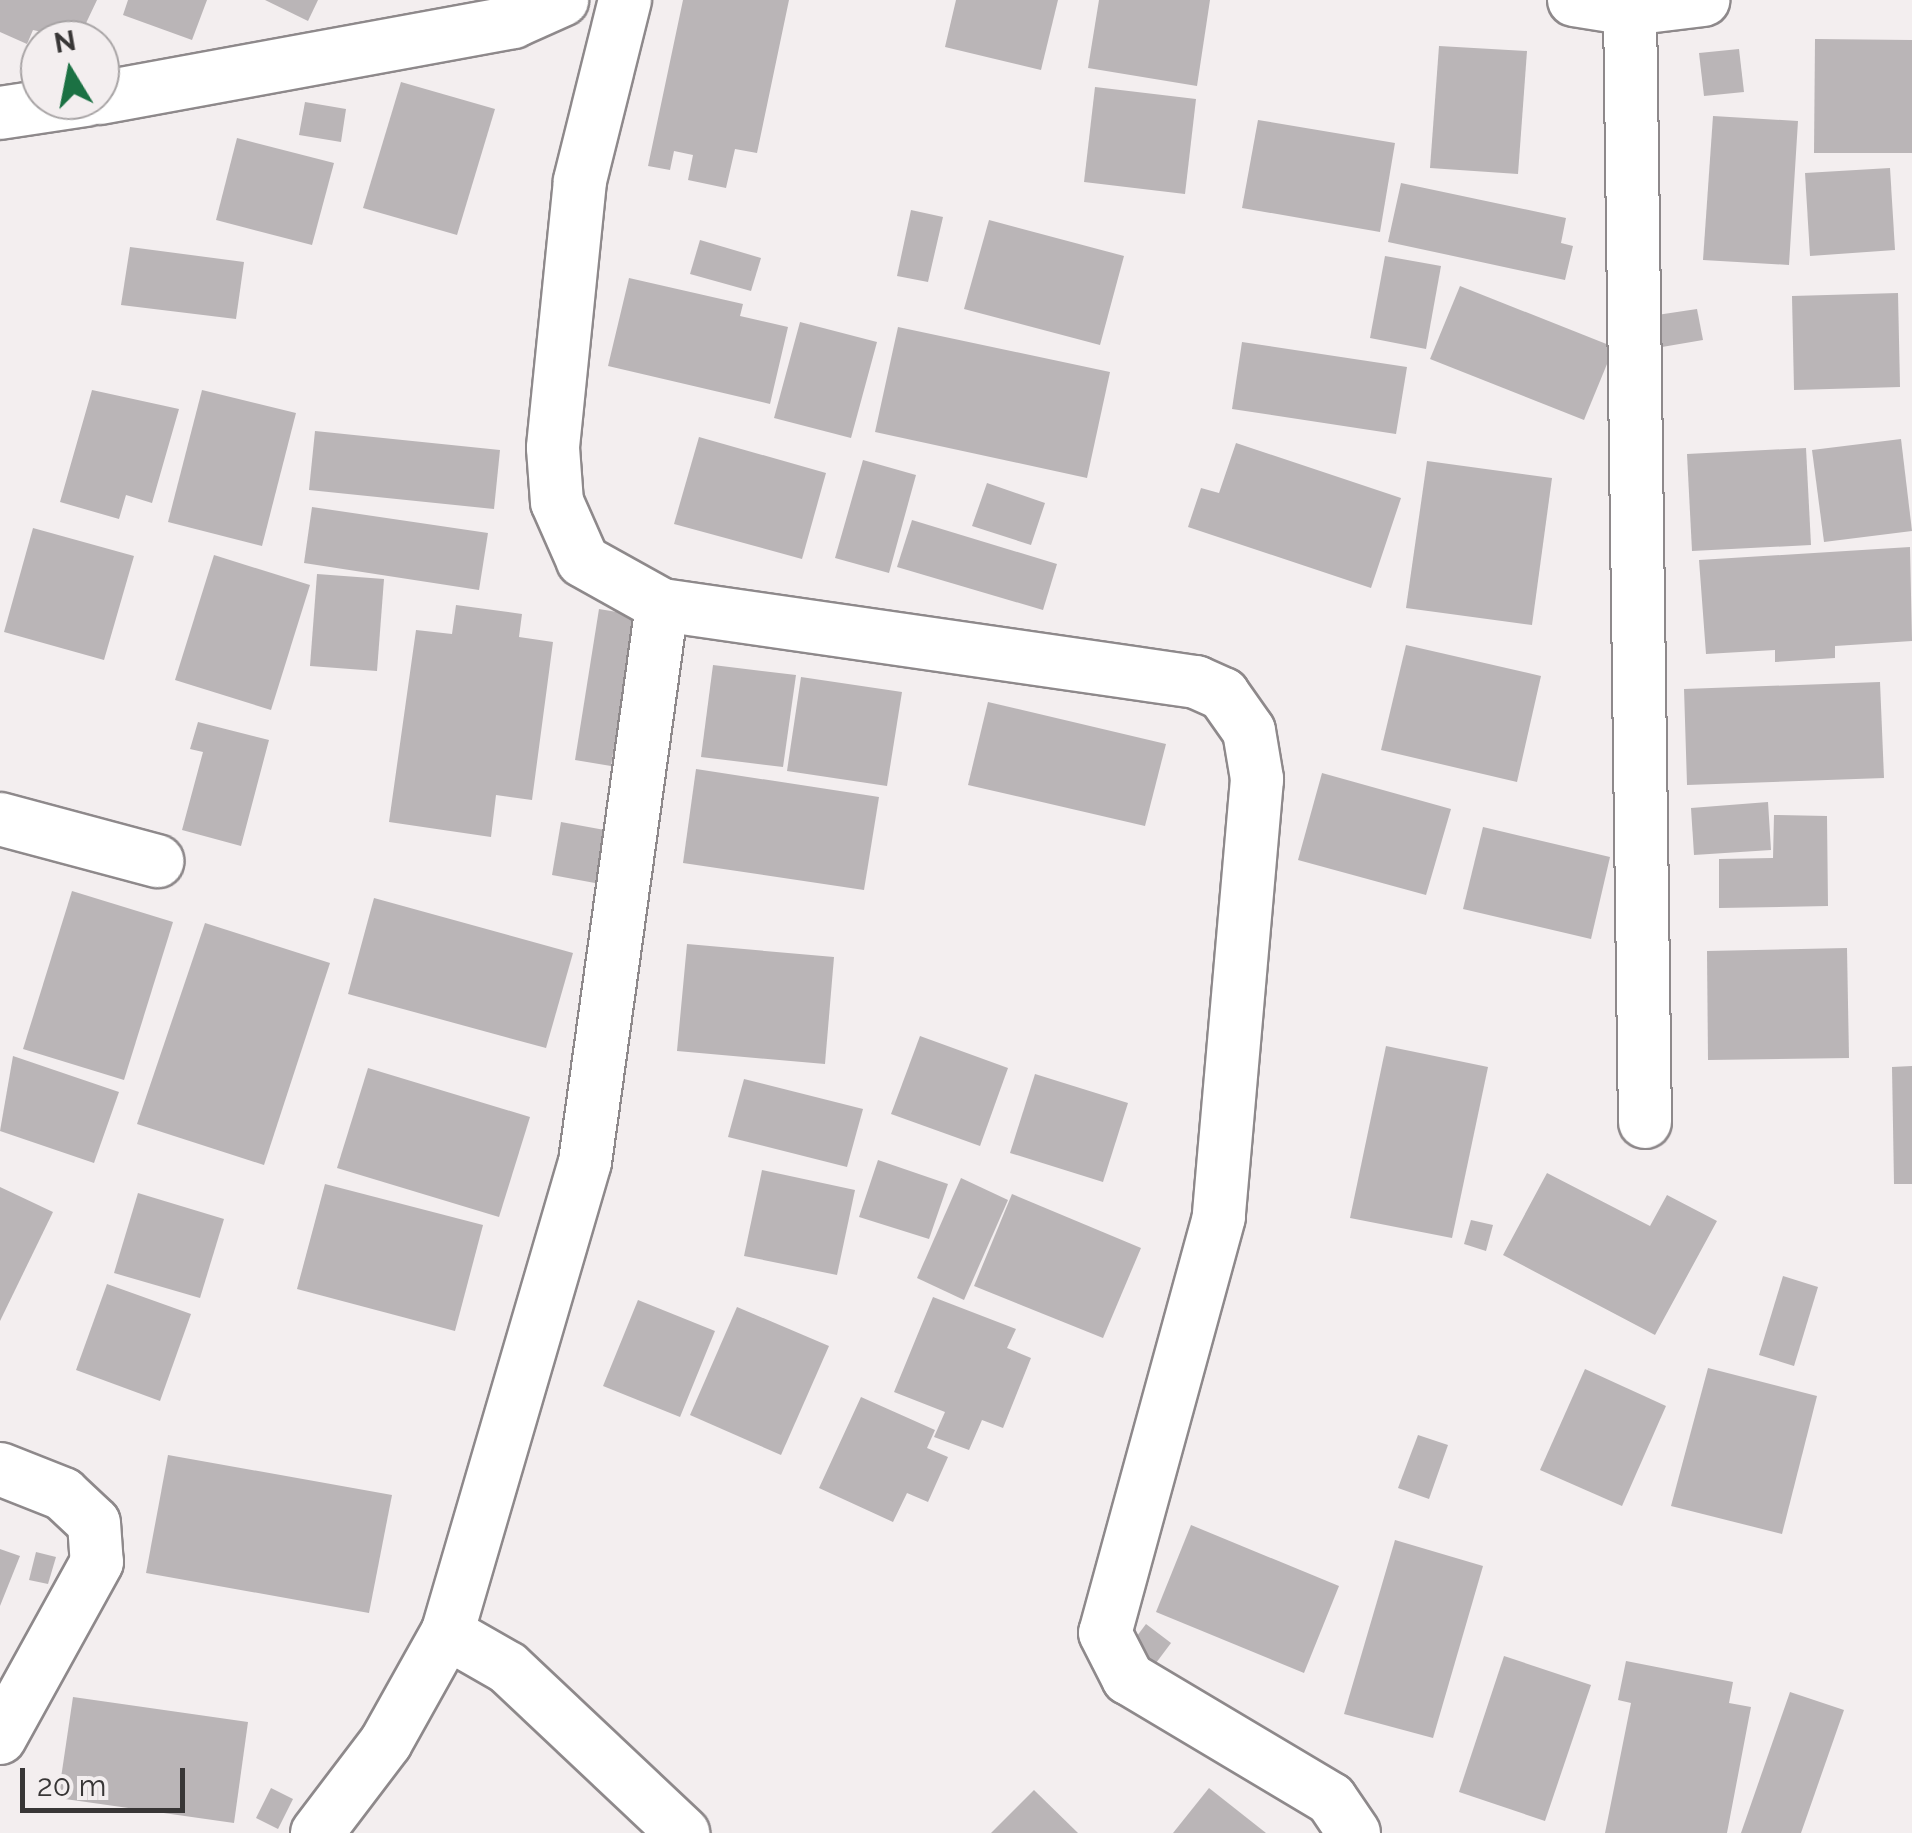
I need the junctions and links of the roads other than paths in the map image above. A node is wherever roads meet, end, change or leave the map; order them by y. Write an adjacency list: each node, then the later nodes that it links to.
1 (562, 0): 6 (street)
2 (625, 0): 7 (street)
3 (1574, 0): 5 (street)
4 (1703, 0): 5 (street)
5 (1630, 9): 10 (street)
6 (120, 94)
7 (662, 605): 12 (street); 16 (street)
8 (0, 819): 9 (street)
9 (157, 861)
10 (1645, 1122)
11 (0, 1469): 13 (street)
12 (448, 1634): 14 (street); 15 (street)
13 (0, 1738)
14 (317, 1833)
15 (683, 1833)
16 (1354, 1833)

